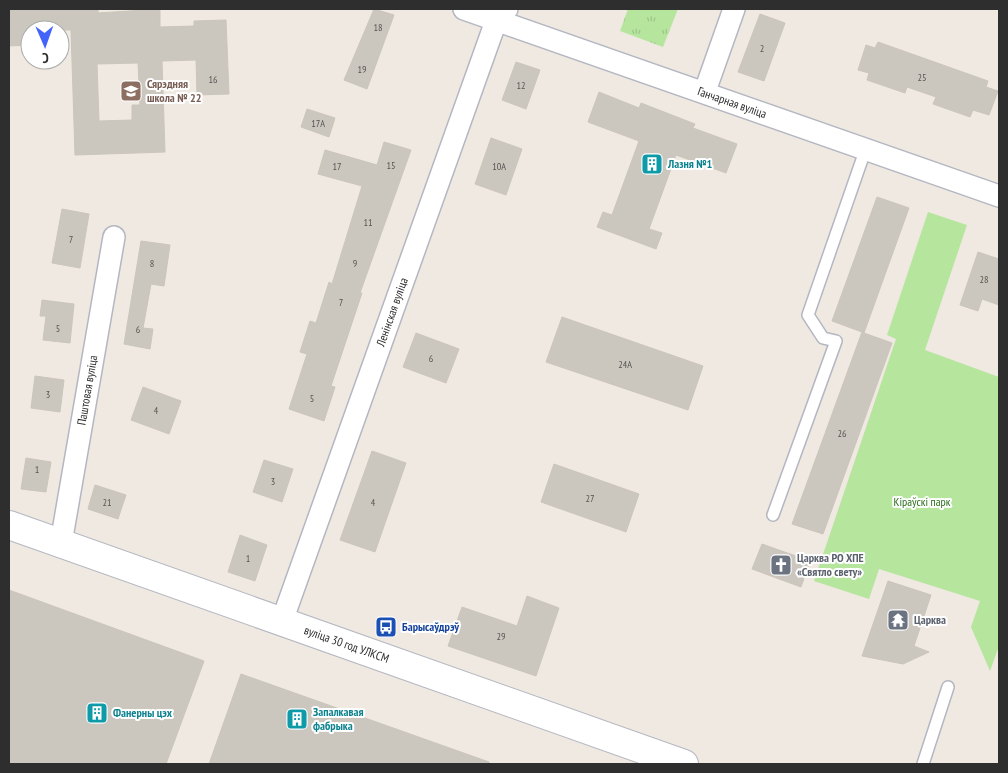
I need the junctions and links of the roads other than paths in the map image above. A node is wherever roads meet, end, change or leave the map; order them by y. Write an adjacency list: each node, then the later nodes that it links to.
1 (464, 9): 3 (street, Ганчарная вуліца)
2 (734, 9): 4 (street)
3 (502, 15): 4 (street, Ганчарная вуліца); 11 (street, Ленінская вуліца)
4 (705, 91): 5 (street, Ганчарная вуліца)
5 (866, 148): 6 (street, Ганчарная вуліца); 8 (lane)
6 (999, 196)
7 (114, 237): 10 (street, Паштовая вуліца)
8 (773, 515)
9 (9, 525): 10 (main road, вуліца 30 год УЛКСМ)
10 (61, 543): 11 (main road, вуліца 30 год УЛКСМ)
11 (282, 621): 13 (main road, вуліца 30 год УЛКСМ)
12 (948, 687): 14 (lane)
13 (684, 764)
14 (922, 764)

